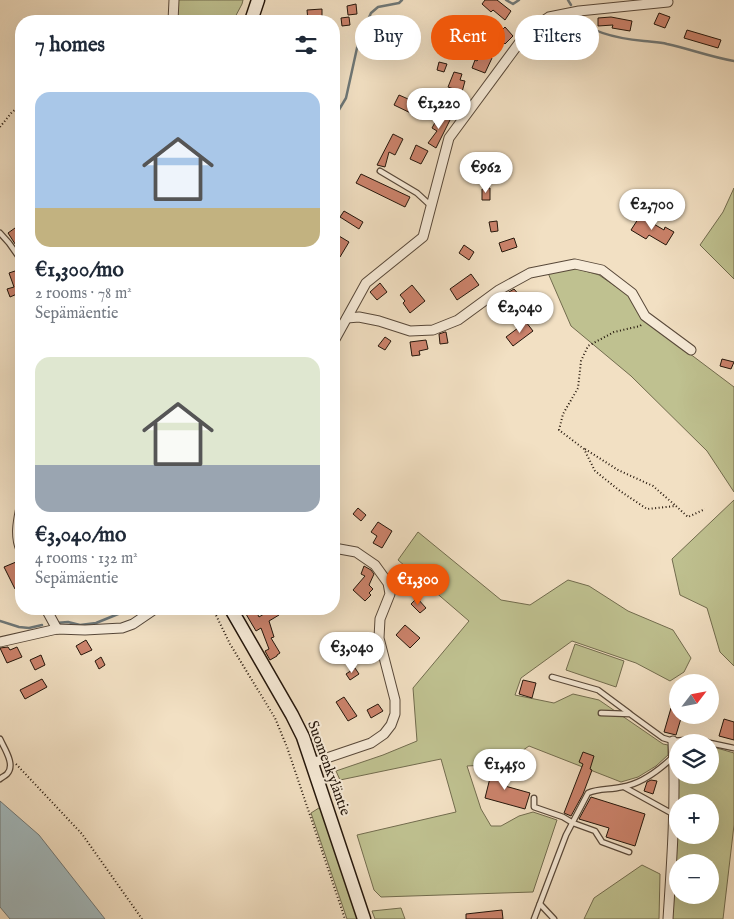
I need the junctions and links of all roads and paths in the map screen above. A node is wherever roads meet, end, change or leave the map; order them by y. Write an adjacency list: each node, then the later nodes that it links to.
1 (174, 0): 4 (street)
2 (258, 0): 5 (street)
3 (669, 1): 8 (street)
4 (173, 15)
5 (253, 15)
6 (416, 94): 8 (lane)
7 (15, 110): 9 (path)
8 (464, 118): 11 (street)
9 (0, 127)
10 (380, 171): 11 (lane)
11 (431, 206): 15 (street)
12 (0, 233): 13 (lane)
13 (15, 252)
14 (645, 316): 15 (street); 17 (street); 18 (path)
15 (347, 318): 16 (street)
16 (340, 330)
17 (692, 350)
18 (584, 449): 19 (path); 19 (path)
19 (676, 506): 20 (path)
20 (705, 509)
21 (340, 549): 37 (street)
22 (49, 615): 26 (street)
23 (146, 615): 26 (street)
24 (216, 615): 47 (path)
25 (234, 615): 37 (street, Suomenkyläntie)
26 (57, 629): 27 (street)
27 (0, 642)
28 (552, 677): 30 (lane)
29 (601, 713): 30 (lane)
30 (630, 714): 32 (lane)
31 (0, 739): 35 (lane)
32 (669, 740)
33 (719, 745): 34 (lane)
34 (734, 748)
35 (8, 755): 38 (lane); 46 (path)
36 (669, 761): 39 (lane)
37 (312, 763): 48 (street, Suomenkyläntie)
38 (0, 779)
39 (624, 787): 41 (lane); 42 (lane)
40 (534, 798): 42 (lane)
41 (669, 812)
42 (573, 823): 44 (lane); 45 (lane)
43 (674, 844): 51 (street)
44 (629, 852)
45 (540, 904): 49 (lane); 50 (lane)
46 (142, 919)
47 (345, 919)
48 (364, 919)
49 (534, 919)
50 (554, 919)
51 (668, 919)

